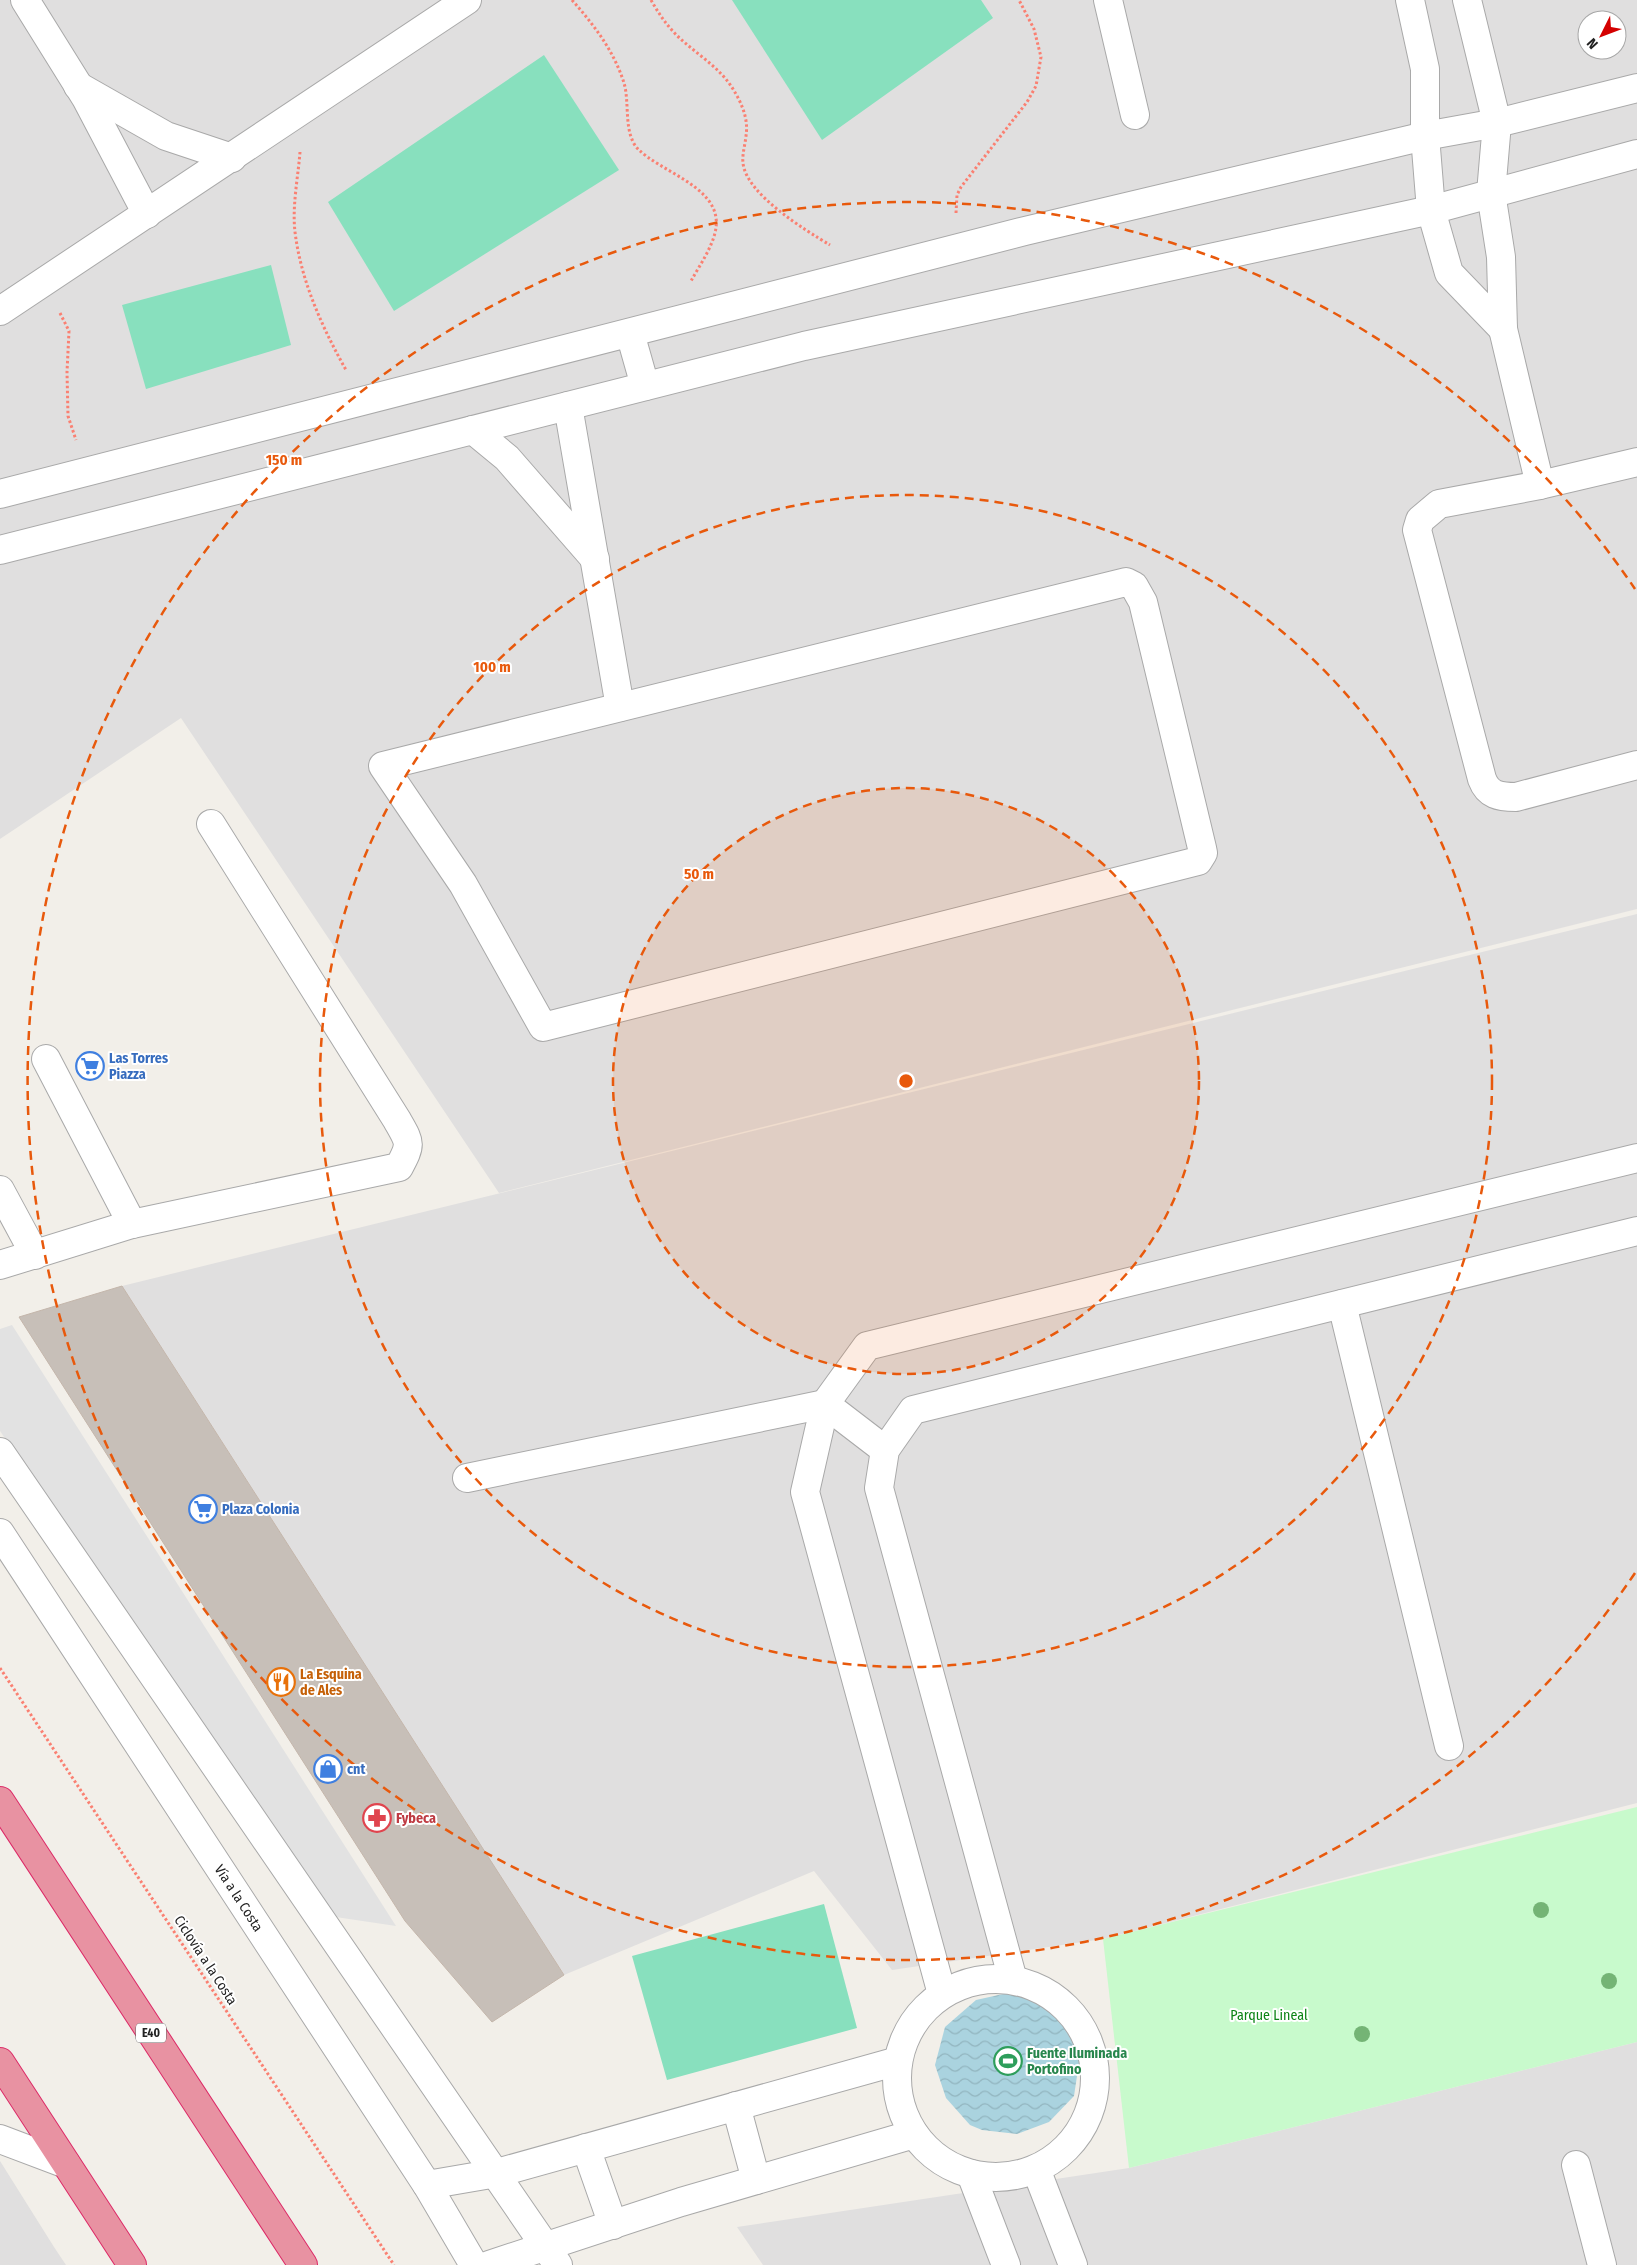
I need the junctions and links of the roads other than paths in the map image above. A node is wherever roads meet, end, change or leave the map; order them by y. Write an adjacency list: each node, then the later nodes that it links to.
1 (26, 0): 6 (street)
2 (468, 0): 12 (street)
3 (1108, 0): 8 (street)
4 (1410, 0): 10 (street)
5 (1467, 0): 9 (street)
6 (77, 85): 12 (street); 15 (street)
7 (1637, 88): 9 (street)
8 (1135, 114)
9 (1497, 123): 10 (street); 13 (street)
10 (1425, 136): 14 (street); 18 (street)
11 (1637, 154): 13 (street)
12 (232, 158): 15 (street)
13 (1491, 193): 14 (street); 17 (street)
14 (1431, 210): 17 (street); 19 (street)
15 (148, 214): 16 (street)
16 (0, 312)
17 (1503, 329): 23 (street)
18 (630, 333): 19 (street); 24 (street)
19 (645, 386): 20 (street)
20 (568, 406): 21 (street); 26 (street)
21 (473, 430): 25 (street); 26 (street)
22 (1637, 462): 23 (street)
23 (1540, 485): 28 (street)
24 (0, 494)
25 (0, 550)
26 (596, 560): 27 (street)
27 (620, 707): 27 (street)
28 (1637, 765)
29 (211, 824): 33 (street)
30 (46, 1059): 33 (street)
31 (1637, 1158): 38 (street)
32 (2, 1199): 35 (street)
33 (132, 1224): 35 (street)
34 (1637, 1231): 37 (street)
35 (35, 1255): 36 (street)
36 (0, 1265)
37 (1342, 1304): 39 (street); 43 (street)
38 (825, 1404): 39 (street); 41 (street); 46 (street)
39 (885, 1450): 45 (street)
40 (0, 1452): 56 (street)
41 (467, 1478)
42 (0, 1533): 59 (street, Vía a la Costa)
43 (1449, 1746)
44 (0, 1801): 63 (highway, E40)
45 (1013, 1980): 46 (street); 55 (street)
46 (942, 1994): 47 (street)
47 (898, 2061): 49 (street); 50 (street)
48 (0, 2062): 53 (highway)
49 (736, 2106): 52 (street); 58 (street)
50 (914, 2134): 57 (street); 58 (street)
51 (0, 2139): 53 (street)
52 (586, 2148): 56 (street); 60 (street)
53 (66, 2164): 62 (highway)
54 (1576, 2164): 68 (street)
55 (1036, 2169): 57 (street); 67 (street)
56 (497, 2173): 59 (street); 61 (street)
57 (971, 2174): 66 (street)
58 (756, 2180): 60 (street)
59 (427, 2185): 64 (street, Vía a la Costa)
60 (613, 2225): 61 (street)
61 (553, 2256): 65 (street)
62 (130, 2264)
63 (302, 2265)
64 (474, 2265)
65 (489, 2265)
66 (1006, 2265)
67 (1073, 2265)
68 (1602, 2265)

